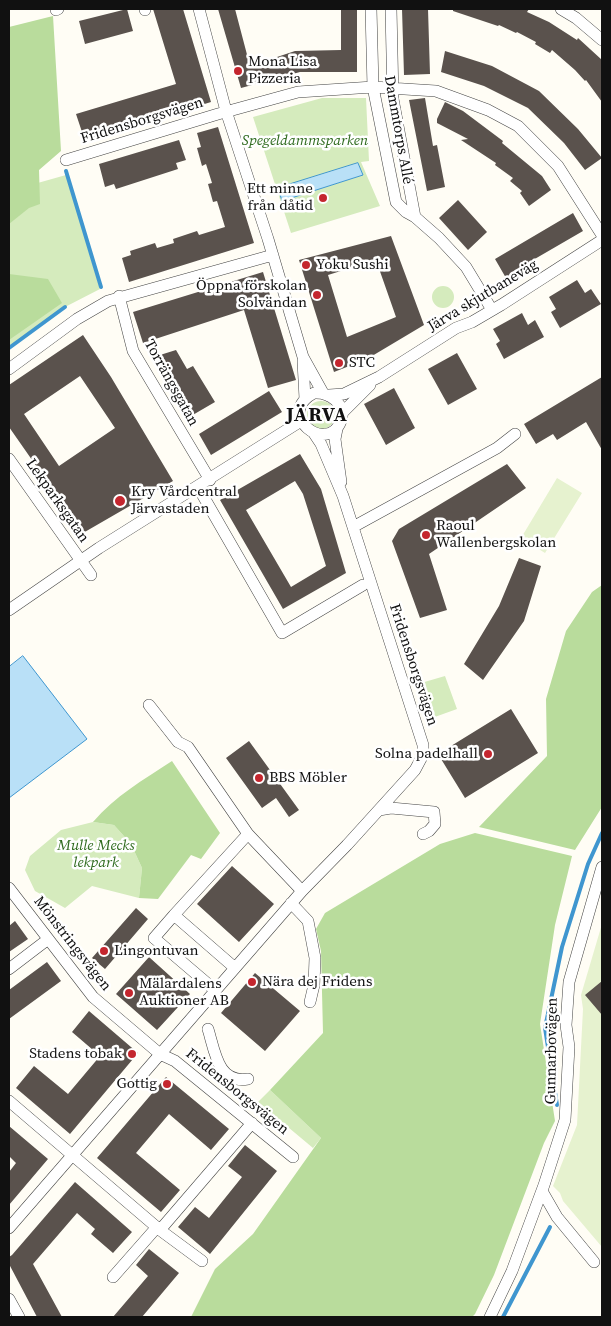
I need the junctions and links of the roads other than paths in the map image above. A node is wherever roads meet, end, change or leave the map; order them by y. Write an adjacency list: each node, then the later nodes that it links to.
1 (199, 9): 8 (street, Fridensborgsvägen)
2 (371, 9): 6 (street, Dammtorps Allé)
3 (391, 9): 7 (street, Dammtorps Allé)
4 (561, 9): 5 (street)
5 (602, 40)
6 (373, 87): 7 (street); 8 (street); 10 (street, Dammtorps Allé)
7 (393, 87): 10 (street, Dammtorps Allé); 11 (street)
8 (226, 111): 9 (street, Fridensborgsvägen); 13 (street, Fridensborgsvägen)
9 (66, 160)
10 (415, 217): 15 (street, Dammtorps Allé)
11 (602, 235)
12 (602, 240): 15 (street, Järva skjutbaneväg)
13 (273, 255): 14 (street); 16 (street, Fridensborgsvägen)
14 (119, 296): 17 (street); 27 (street, Torrängsgatan)
15 (492, 310): 20 (street, Järva skjutbaneväg)
16 (303, 357): 18 (street, Fridensborgsvägen); 19 (street, Fridensborgsvägen)
17 (9, 369)
18 (326, 394): 19 (street); 20 (street); 21 (street)
19 (304, 399): 22 (street)
20 (347, 399): 21 (street)
21 (342, 413): 23 (street)
22 (301, 421): 24 (street); 27 (street)
23 (337, 429): 24 (street); 29 (street, Fridensborgsvägen)
24 (313, 432): 29 (street, Fridensborgsvägen)
25 (515, 434): 30 (street)
26 (9, 459): 31 (street, Lekparksgatan)
27 (210, 480): 28 (street)
28 (198, 487): 31 (street); 33 (street)
29 (343, 496): 30 (street, Fridensborgsvägen)
30 (353, 527): 36 (street, Fridensborgsvägen)
31 (81, 560): 32 (street, Lekparksgatan); 34 (street)
32 (91, 575)
33 (363, 585)
34 (9, 610)
35 (149, 704): 37 (street)
36 (379, 810): 38 (street); 41 (street, Fridensborgsvägen)
37 (248, 834): 41 (street); 43 (street)
38 (424, 834)
39 (602, 867): 56 (street, Gunnarbovägen)
40 (9, 888): 44 (street, Mönstringsvägen)
41 (302, 891): 42 (street, Fridensborgsvägen)
42 (291, 904): 45 (street, Fridensborgsvägen); 48 (street)
43 (174, 914): 45 (street); 47 (street)
44 (47, 940): 46 (street); 50 (street, Mönstringsvägen)
45 (234, 968): 47 (street, Fridensborgsvägen)
46 (9, 969)
47 (215, 990): 50 (street, Fridensborgsvägen)
48 (310, 1002)
49 (208, 1029): 51 (street)
50 (160, 1054): 53 (street, Fridensborgsvägen); 54 (street, Fridensborgsvägen)
51 (248, 1079)
52 (9, 1101): 54 (street)
53 (252, 1123): 55 (street, Fridensborgsvägen); 58 (street)
54 (73, 1154): 57 (street, Fridensborgsvägen); 58 (street)
55 (293, 1157)
56 (544, 1186): 60 (street); 64 (street, Gunnarbovägen)
57 (9, 1228)
58 (159, 1228): 59 (street); 61 (street)
59 (202, 1261)
60 (594, 1262)
61 (113, 1277)
62 (9, 1299): 63 (street)
63 (19, 1317)
64 (490, 1317)

